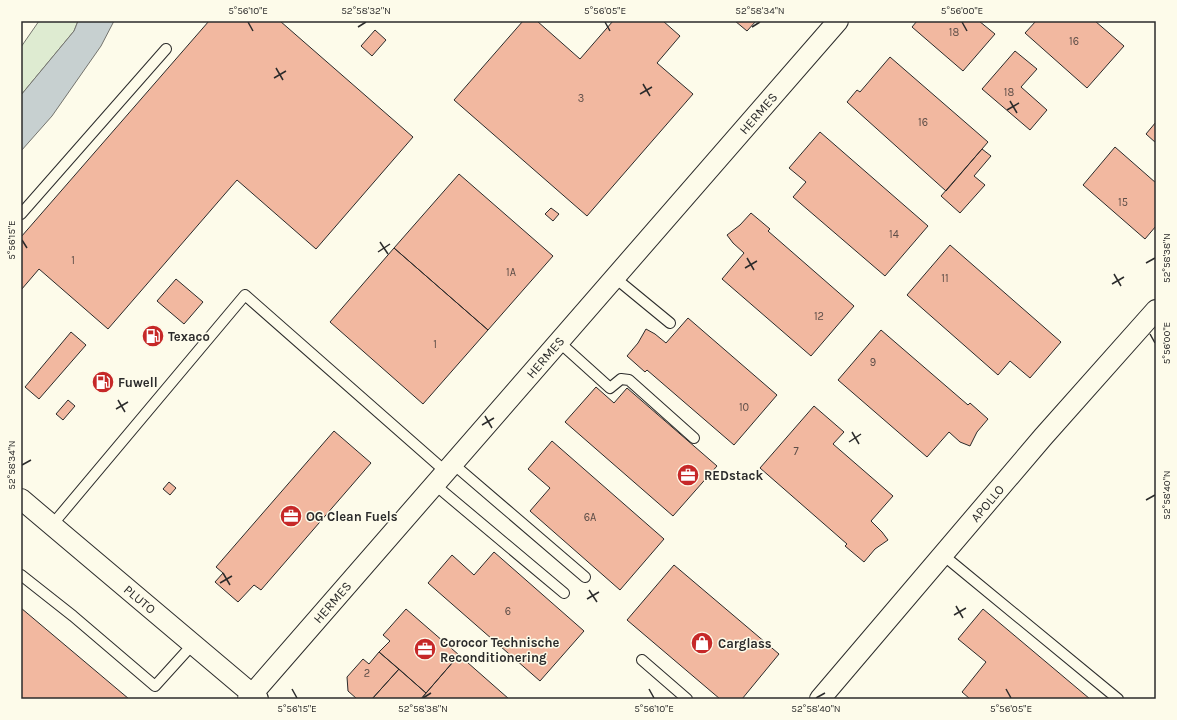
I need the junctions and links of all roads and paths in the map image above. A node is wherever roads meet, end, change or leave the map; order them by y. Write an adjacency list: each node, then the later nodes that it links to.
1 (838, 21): 4 (street, HERMES)
2 (166, 49): 3 (lane)
3 (21, 214)
4 (614, 277): 6 (lane); 7 (street, HERMES)
5 (1156, 310): 12 (street, APOLLO)
6 (670, 323)
7 (558, 342): 8 (lane); 9 (street, HERMES)
8 (694, 438)
9 (444, 473): 11 (lane); 14 (lane); 15 (lane); 18 (street, HERMES)
10 (21, 499): 11 (street, PLUTO)
11 (52, 525): 16 (street, PLUTO)
12 (943, 555): 20 (street, APOLLO); 21 (lane)
13 (21, 575): 16 (lane)
14 (585, 577)
15 (564, 593)
16 (193, 644): 18 (street, PLUTO)
17 (642, 660): 19 (lane)
18 (253, 697)
19 (687, 699)
20 (820, 699)
21 (1118, 699)

